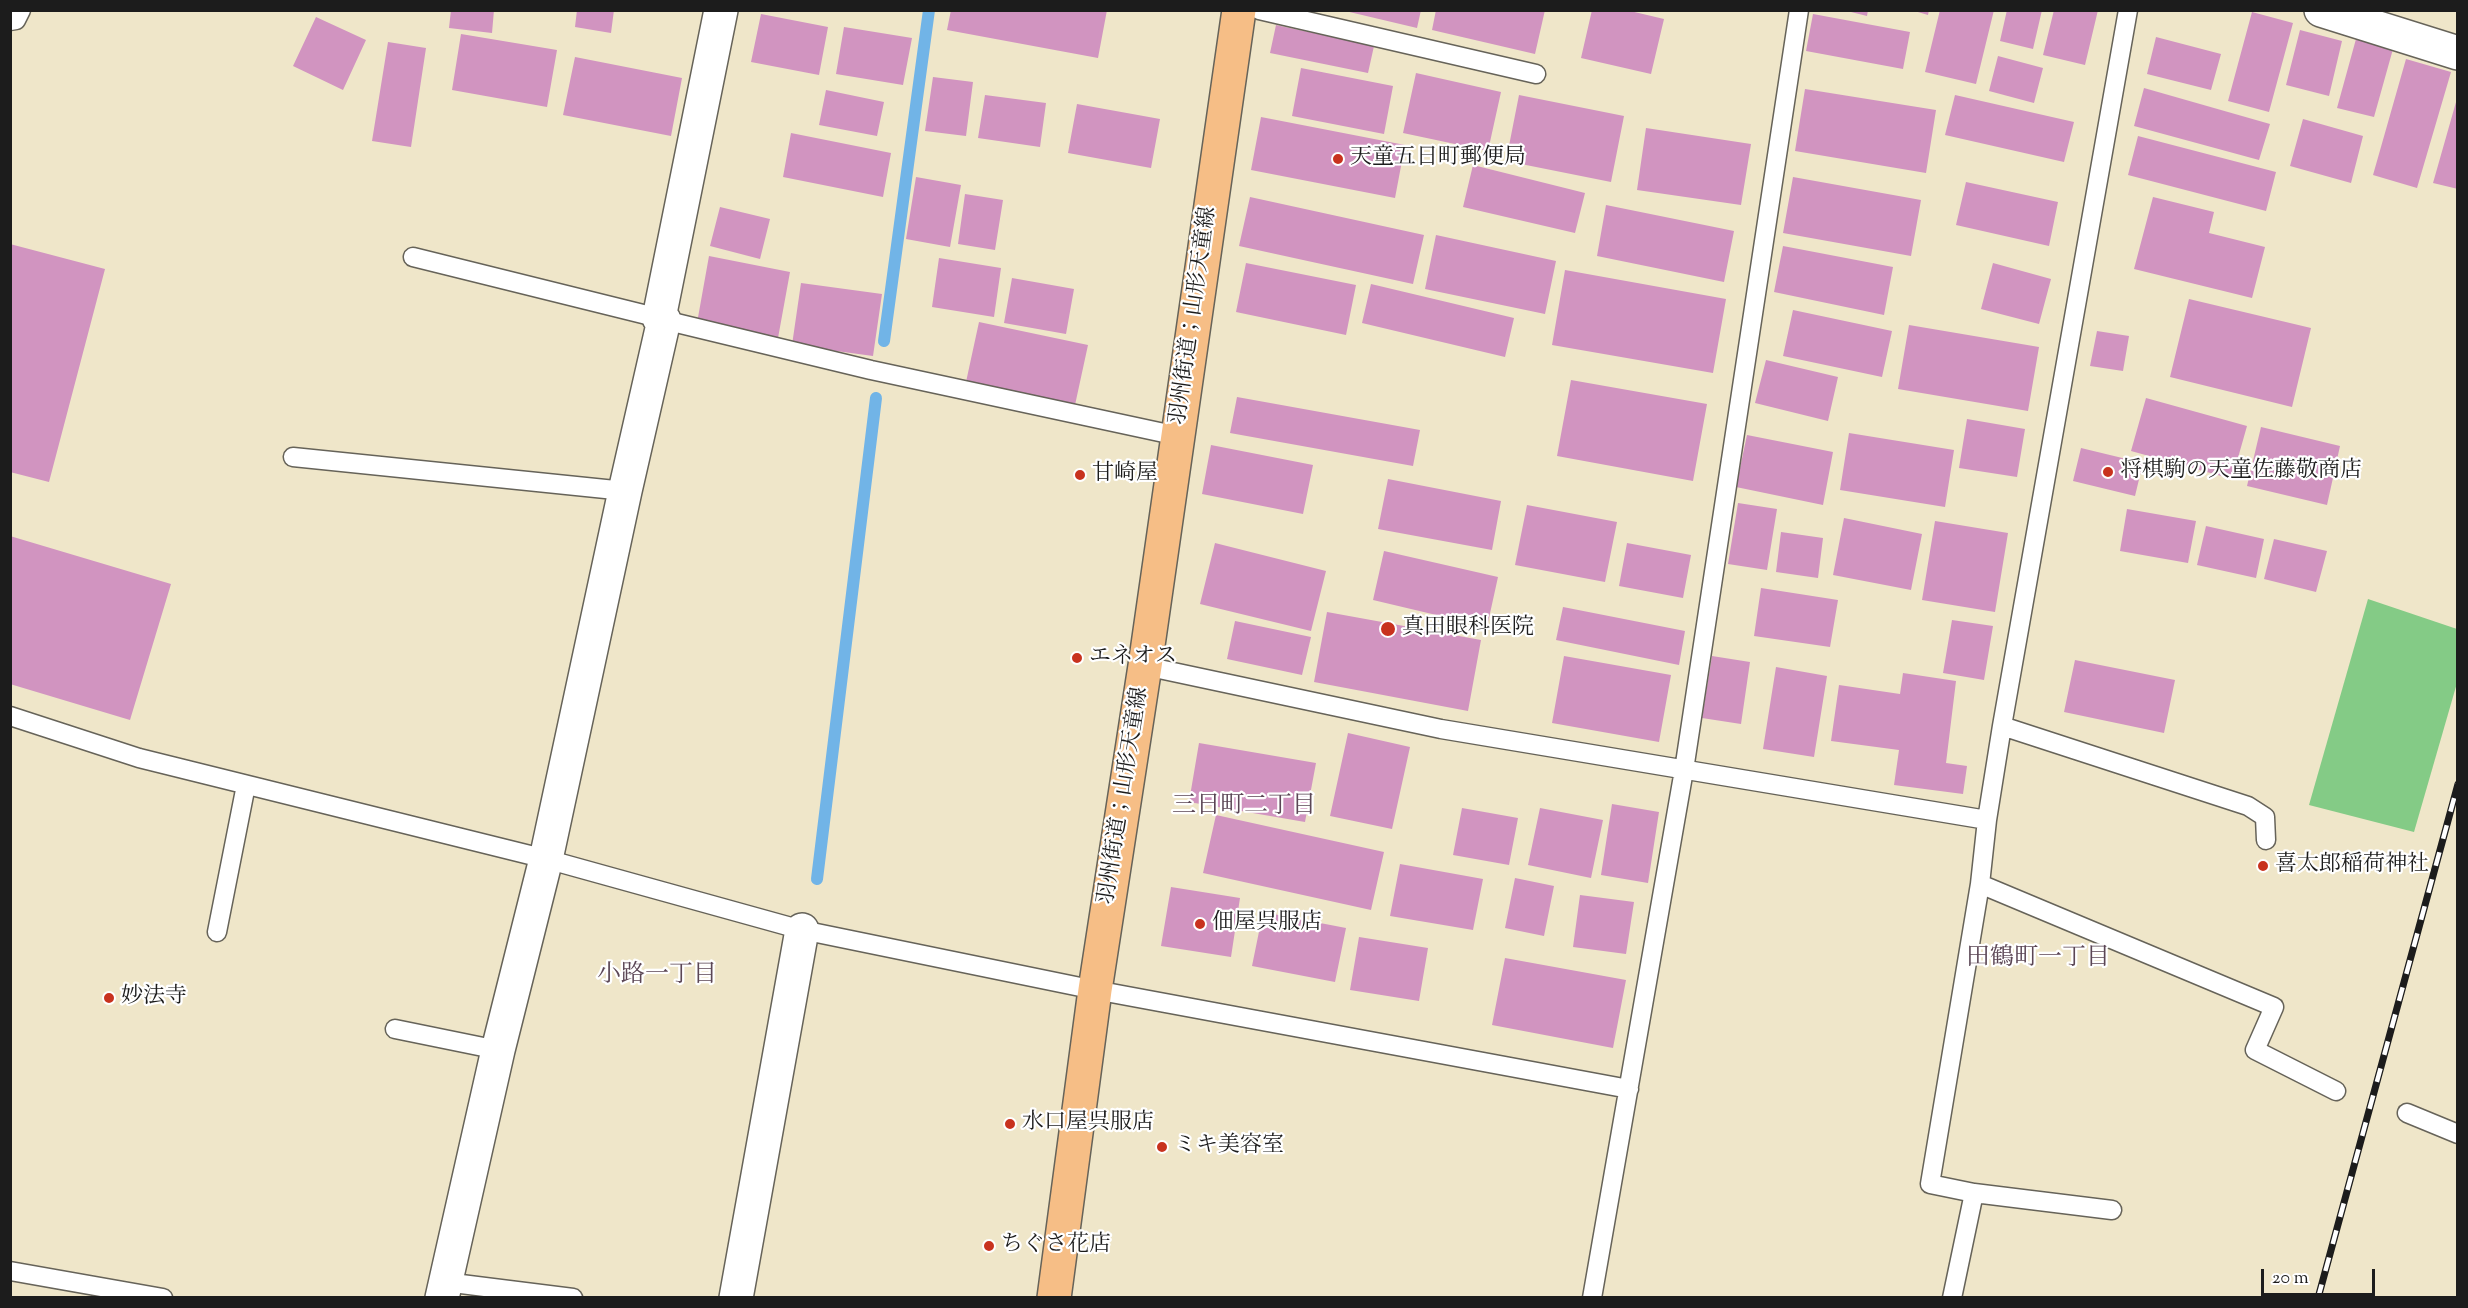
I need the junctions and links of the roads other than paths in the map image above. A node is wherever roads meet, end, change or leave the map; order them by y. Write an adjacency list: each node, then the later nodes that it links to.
1 (21, 10): 8 (lane)
2 (721, 10): 12 (street)
3 (1239, 10): 13 (main road, 羽州街道；山形天童線)
4 (1259, 10): 10 (lane)
5 (1798, 10): 19 (lane)
6 (2128, 10): 18 (lane)
7 (2321, 10): 9 (street)
8 (10, 21)
9 (2457, 53)
10 (1536, 74)
11 (413, 257): 12 (lane)
12 (662, 319): 13 (lane); 15 (street)
13 (1178, 436): 16 (main road, 羽州街道；山形天童線)
14 (293, 457): 15 (lane)
15 (625, 491): 23 (street)
16 (1145, 666): 19 (lane); 27 (main road, 羽州街道；山形天童線)
17 (10, 716): 20 (lane)
18 (2002, 726): 21 (lane); 22 (lane)
19 (1684, 770): 21 (lane); 30 (lane)
20 (246, 786): 23 (lane); 26 (lane)
21 (1987, 820): 24 (lane)
22 (2265, 840)
23 (546, 859): 25 (lane); 29 (street)
24 (1980, 884): 31 (lane); 34 (lane)
25 (802, 930): 27 (lane); 40 (street)
26 (217, 932)
27 (1095, 990): 30 (lane); 41 (main road, 羽州街道；山形天童線)
28 (395, 1029): 29 (lane)
29 (498, 1050): 37 (street)
30 (1629, 1089): 42 (lane)
31 (2336, 1091)
32 (2407, 1113): 33 (lane)
33 (2457, 1134)
34 (1974, 1193): 35 (lane); 43 (lane)
35 (2112, 1210)
36 (10, 1271): 38 (lane)
37 (443, 1290): 39 (lane)
38 (163, 1298)
39 (573, 1298)
40 (736, 1298)
41 (1054, 1298)
42 (1592, 1298)
43 (1952, 1298)

